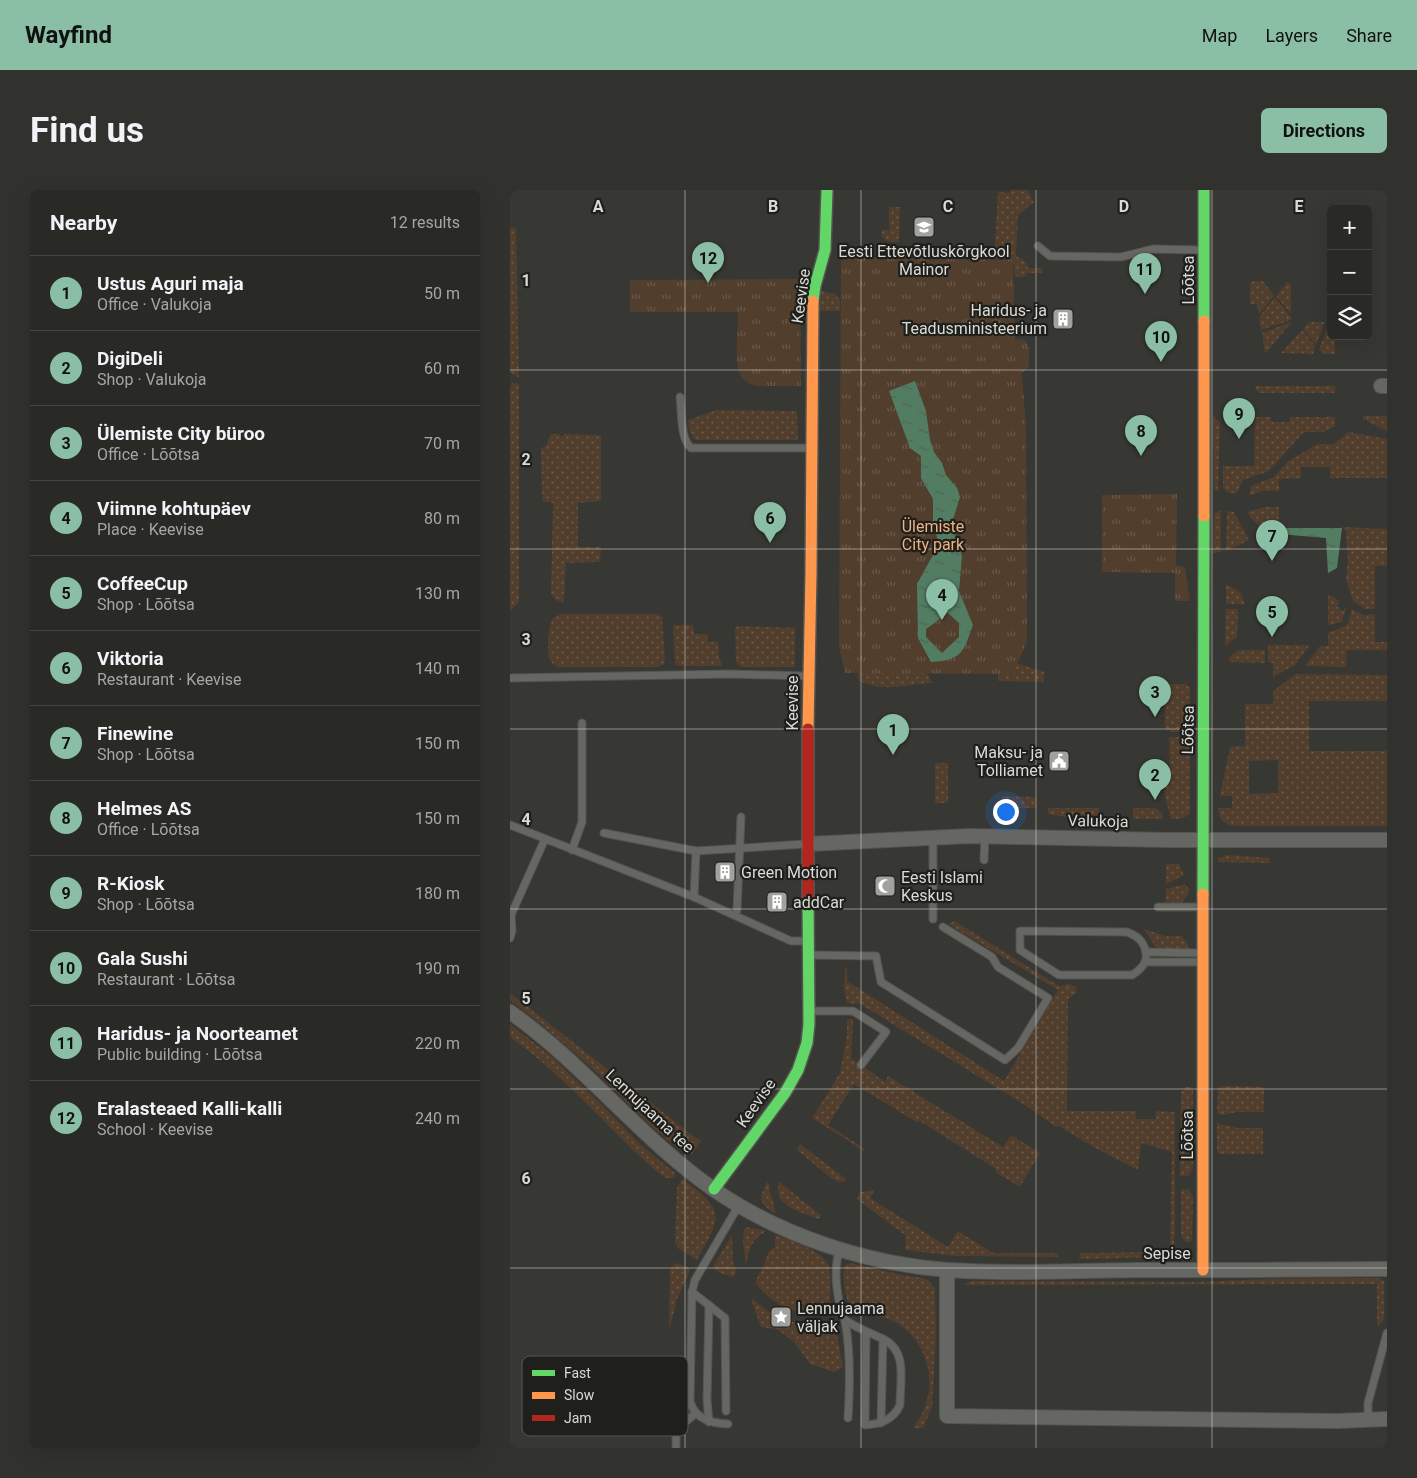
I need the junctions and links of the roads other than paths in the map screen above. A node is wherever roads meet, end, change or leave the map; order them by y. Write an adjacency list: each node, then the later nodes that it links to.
1 (826, 190): 6 (street, Keevise)
2 (1204, 190): 4 (street, Lõõtsa)
3 (1038, 246): 4 (lane)
4 (1205, 250): 16 (street, Lõõtsa)
5 (680, 397): 6 (lane)
6 (812, 448): 7 (street, Keevise)
7 (808, 676): 8 (lane); 18 (street, Keevise)
8 (510, 678)
9 (582, 723): 20 (lane)
10 (742, 817): 19 (lane)
11 (510, 826): 15 (lane)
12 (604, 833): 21 (lane)
13 (985, 836): 14 (street, Valukoja); 16 (street, Valukoja); 22 (lane)
14 (933, 837): 18 (street, Valukoja); 27 (lane)
15 (545, 839): 20 (lane); 29 (lane)
16 (1203, 840): 17 (street, Valukoja); 25 (street, Lõõtsa)
17 (1387, 840)
18 (808, 844): 19 (lane); 30 (street, Keevise)
19 (740, 848): 21 (lane); 26 (lane)
20 (572, 850): 23 (lane)
21 (696, 852): 23 (lane)
22 (984, 860)
23 (694, 897): 30 (lane)
24 (1158, 907): 25 (lane)
25 (1203, 907): 33 (street, Lõõtsa)
26 (737, 910)
27 (933, 920)
28 (943, 927): 32 (lane)
29 (510, 938)
30 (808, 941): 32 (street, Keevise)
31 (1146, 952): 33 (lane); 34 (lane); 34 (lane)
32 (808, 955): 36 (street, Keevise)
33 (1203, 957): 34 (lane); 43 (street, Lõõtsa)
34 (1146, 962)
35 (510, 1012): 38 (street, Lennujaama tee)
36 (809, 1012): 37 (lane); 38 (street, Keevise)
37 (861, 1065)
38 (714, 1190): 39 (street, Lennujaama tee)
39 (739, 1205): 40 (street, Lennujaama tee); 44 (lane)
40 (840, 1248): 42 (street, Lennujaama tee); 46 (lane)
41 (1387, 1269): 43 (street, Sepise)
42 (947, 1270): 43 (street, Sepise); 55 (street)
43 (1203, 1270)
44 (692, 1292): 45 (lane); 51 (lane)
45 (708, 1305): 50 (lane); 56 (lane)
46 (845, 1320): 47 (lane); 52 (lane)
47 (866, 1332): 49 (lane); 57 (lane)
48 (1387, 1333): 55 (lane)
49 (883, 1339): 57 (lane); 57 (lane)
50 (726, 1410)
51 (696, 1413): 54 (lane); 56 (lane)
52 (848, 1418)
53 (1387, 1419): 55 (street)
54 (688, 1420)
55 (1368, 1420)
56 (709, 1422): 58 (lane)
57 (881, 1423)
58 (728, 1424)

